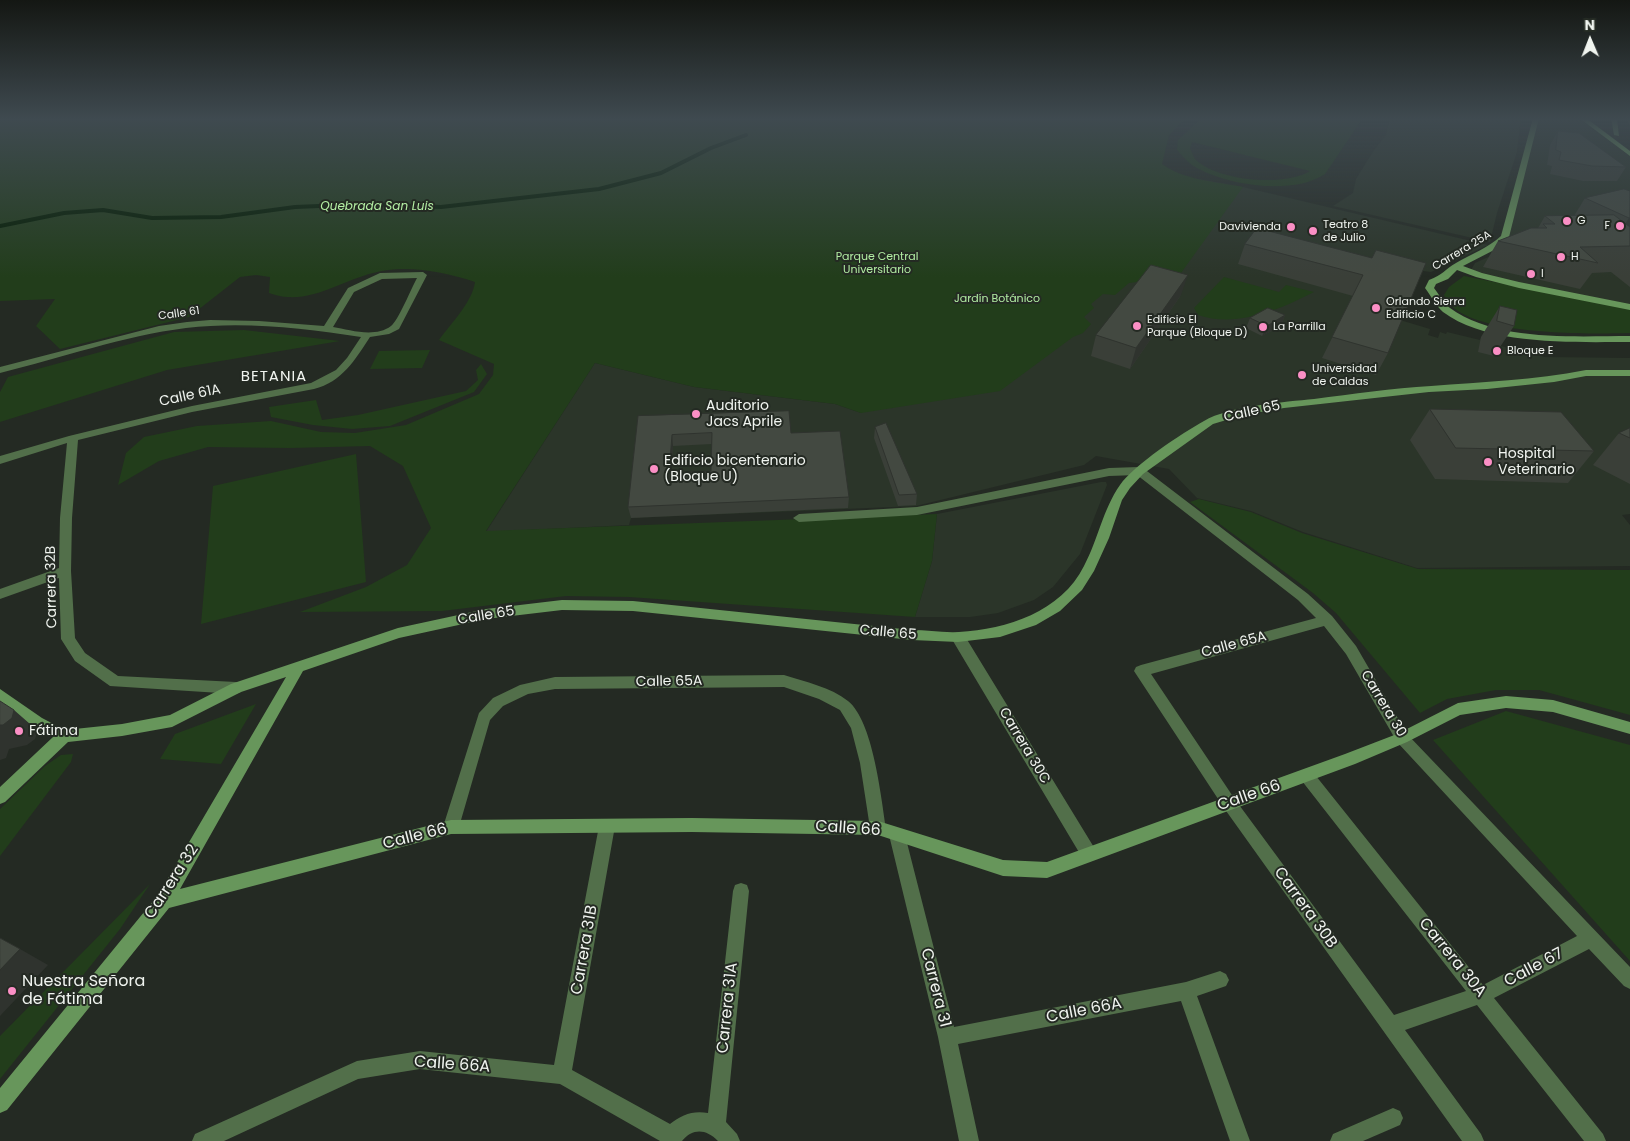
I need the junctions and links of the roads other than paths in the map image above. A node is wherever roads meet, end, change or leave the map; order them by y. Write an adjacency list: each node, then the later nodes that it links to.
1 (1522, 171): 2 (street, Carrera 25A)
2 (1456, 266): 3 (street); 6 (street, Carrera 25A)
3 (1630, 307)
4 (327, 329): 5 (street, Calle 61); 5 (street); 7 (street, Calle 61)
5 (367, 335): 9 (street, Calle 61A)
6 (1630, 339)
7 (0, 370)
8 (1630, 373): 11 (street, Calle 65)
9 (72, 438): 10 (street, Calle 61A); 13 (street, Carrera 32B)
10 (0, 460)
11 (1138, 471): 12 (street); 15 (street, Carrera 30); 16 (street, Calle 65)
12 (799, 518)
13 (65, 571): 14 (street); 19 (street, Carrera 32B)
14 (0, 594)
15 (1327, 620): 18 (street, Calle 65A); 23 (street, Carrera 30)
16 (958, 638): 17 (street, Calle 65); 31 (street, Carrera 30C)
17 (299, 666): 19 (street, Calle 65); 33 (street, Carrera 32)
18 (1141, 671): 26 (street, Carrera 30B)
19 (236, 688): 22 (street, Calle 65)
20 (0, 695): 22 (street)
21 (1630, 728): 23 (street, Calle 66)
22 (64, 736): 25 (street)
23 (1402, 738): 24 (street, Calle 66); 34 (street, Carrera 30)
24 (1307, 776): 26 (street, Calle 66); 38 (street, Carrera 30A)
25 (0, 797)
26 (1229, 803): 31 (street, Calle 66); 39 (street, Carrera 30B)
27 (608, 826): 28 (street, Calle 66); 29 (street, Calle 66); 41 (street, Carrera 31B)
28 (450, 827): 29 (street, Calle 65A); 33 (street, Calle 66)
29 (878, 828): 30 (street, Calle 66)
30 (897, 835): 31 (street, Calle 66); 40 (street, Carrera 31)
31 (1089, 854)
32 (741, 891): 44 (street, Carrera 31A)
33 (164, 901): 42 (street, Carrera 32)
34 (1592, 938): 36 (street, Carrera 30); 38 (street, Calle 67)
35 (1220, 980): 37 (street, Calle 66A)
36 (1630, 980)
37 (1186, 991): 40 (street, Calle 66A); 49 (street)
38 (1482, 995): 39 (street, Calle 67); 52 (street, Carrera 30A)
39 (1390, 1026): 51 (street, Carrera 30B)
40 (947, 1037): 48 (street, Carrera 31)
41 (562, 1075): 45 (street, Calle 66A); 46 (street, Calle 66A)
42 (0, 1104)
43 (1394, 1118): 50 (street)
44 (716, 1124): 45 (street); 47 (street)
45 (671, 1139)
46 (202, 1141)
47 (730, 1141)
48 (969, 1141)
49 (1240, 1141)
50 (1340, 1141)
51 (1474, 1141)
52 (1596, 1141)

